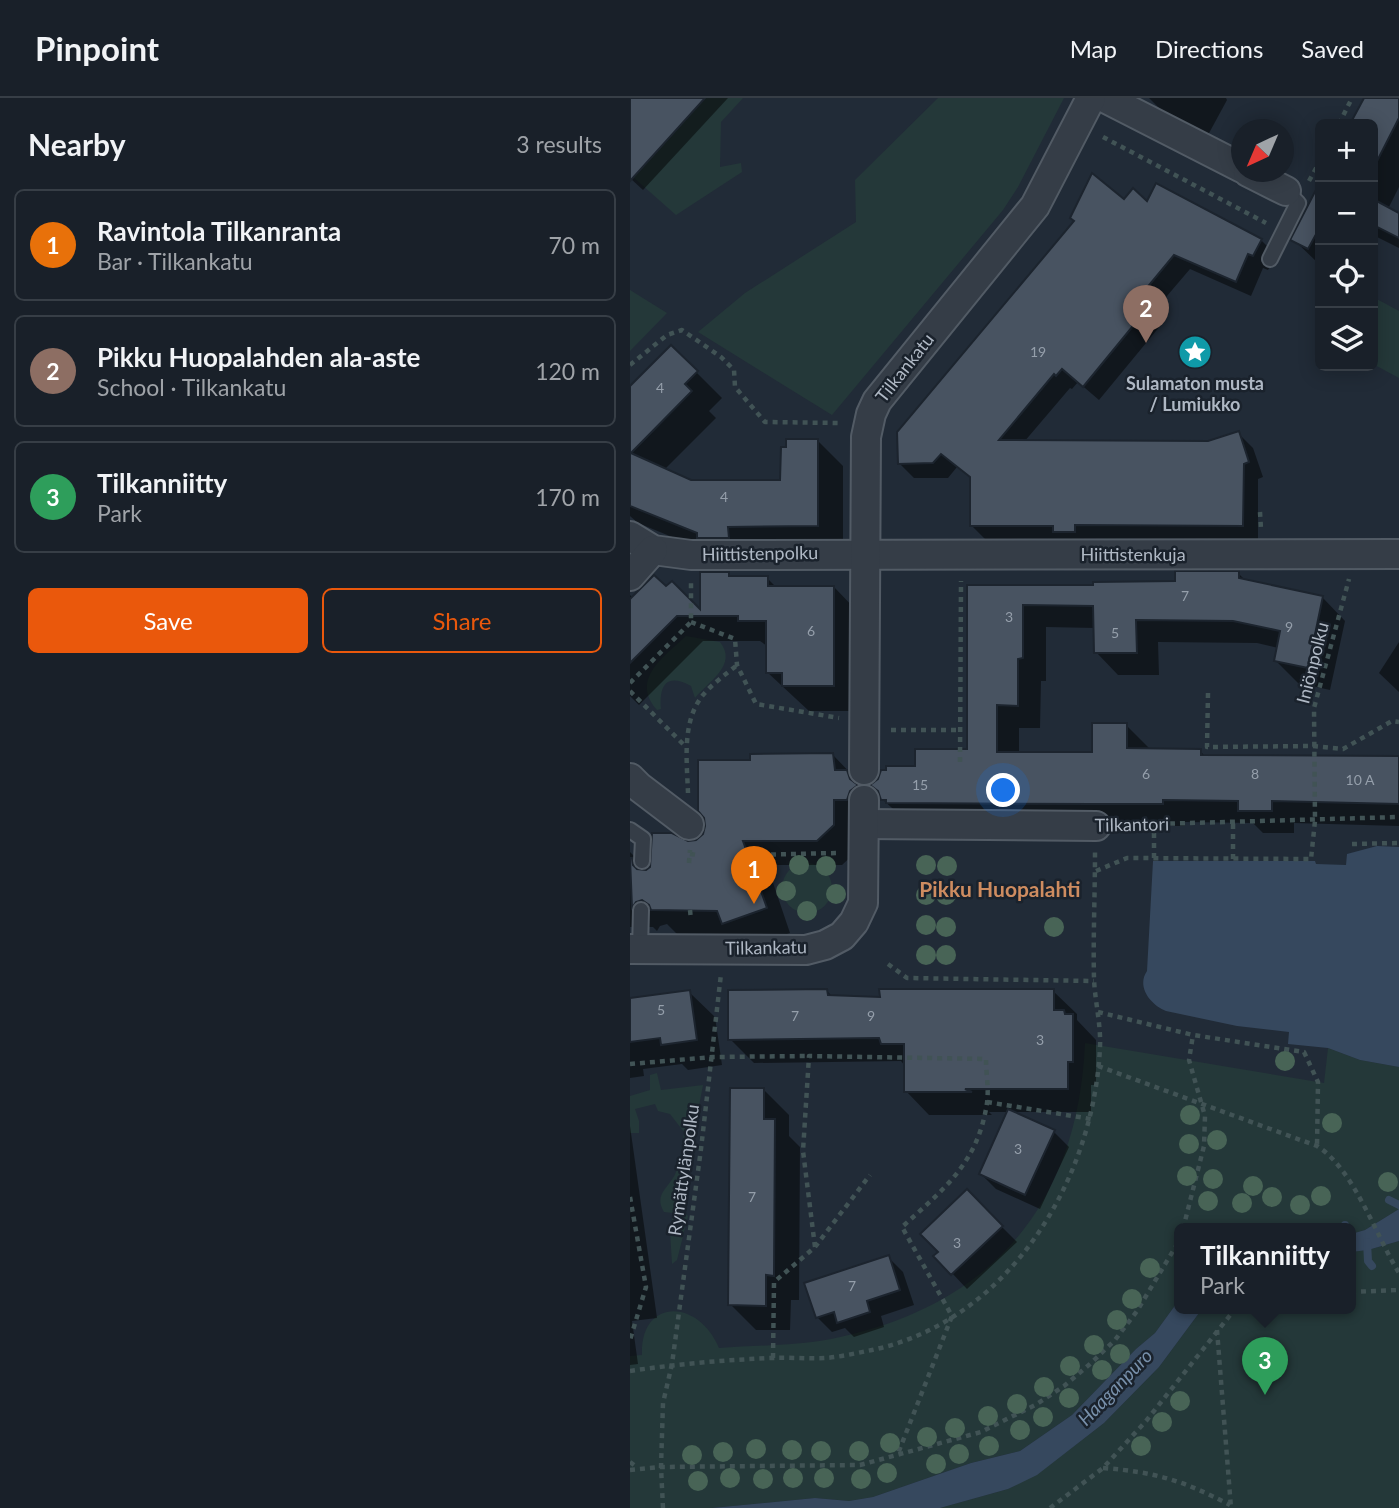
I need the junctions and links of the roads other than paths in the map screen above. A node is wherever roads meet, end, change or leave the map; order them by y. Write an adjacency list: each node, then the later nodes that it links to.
1 (1091, 98): 9 (street, Tilkankatu)
2 (1105, 98): 3 (street)
3 (1231, 163)
4 (1268, 182): 5 (street)
5 (1286, 191): 6 (lane)
6 (1270, 259)
7 (641, 543): 9 (street, Hiittistenpolku); 10 (street, Hiittistenpolku)
8 (1399, 554): 9 (street, Hiittistenkuja)
9 (867, 555): 11 (street, Tilkankatu)
10 (630, 576)
11 (864, 770)
12 (630, 778): 14 (street)
13 (864, 812): 15 (street, Tilkantori); 19 (street, Tilkankatu)
14 (688, 825)
15 (1096, 826)
16 (630, 830): 17 (lane)
17 (642, 861)
18 (641, 910): 19 (lane)
19 (635, 949)

